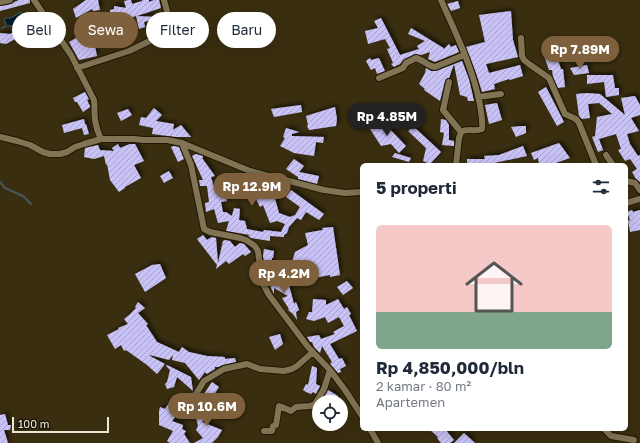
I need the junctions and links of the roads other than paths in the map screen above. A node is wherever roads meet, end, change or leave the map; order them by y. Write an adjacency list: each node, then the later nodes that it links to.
1 (10, 0): 5 (street)
2 (34, 0): 8 (street)
3 (164, 0): 8 (street)
4 (441, 0): 7 (street)
5 (0, 2)
6 (521, 38): 19 (street)
7 (464, 55): 9 (street); 12 (street)
8 (77, 68): 15 (street)
9 (379, 78)
10 (449, 82): 13 (street)
11 (501, 94): 12 (street)
12 (478, 97): 13 (street)
13 (461, 132): 18 (street)
14 (0, 137): 15 (street)
15 (101, 140): 16 (street)
16 (182, 143): 23 (street); 26 (street)
17 (606, 155): 20 (street)
18 (456, 163)
19 (595, 163)
20 (612, 163)
21 (628, 181): 22 (street)
22 (640, 190)
23 (360, 192)
24 (640, 199): 25 (street)
25 (628, 202)
26 (313, 352): 27 (street); 28 (street)
27 (330, 370): 29 (street); 30 (street)
28 (185, 409)
29 (360, 413)
30 (264, 431)
31 (371, 431): 34 (street)
32 (606, 431): 33 (street)
33 (634, 440)
34 (378, 443)

